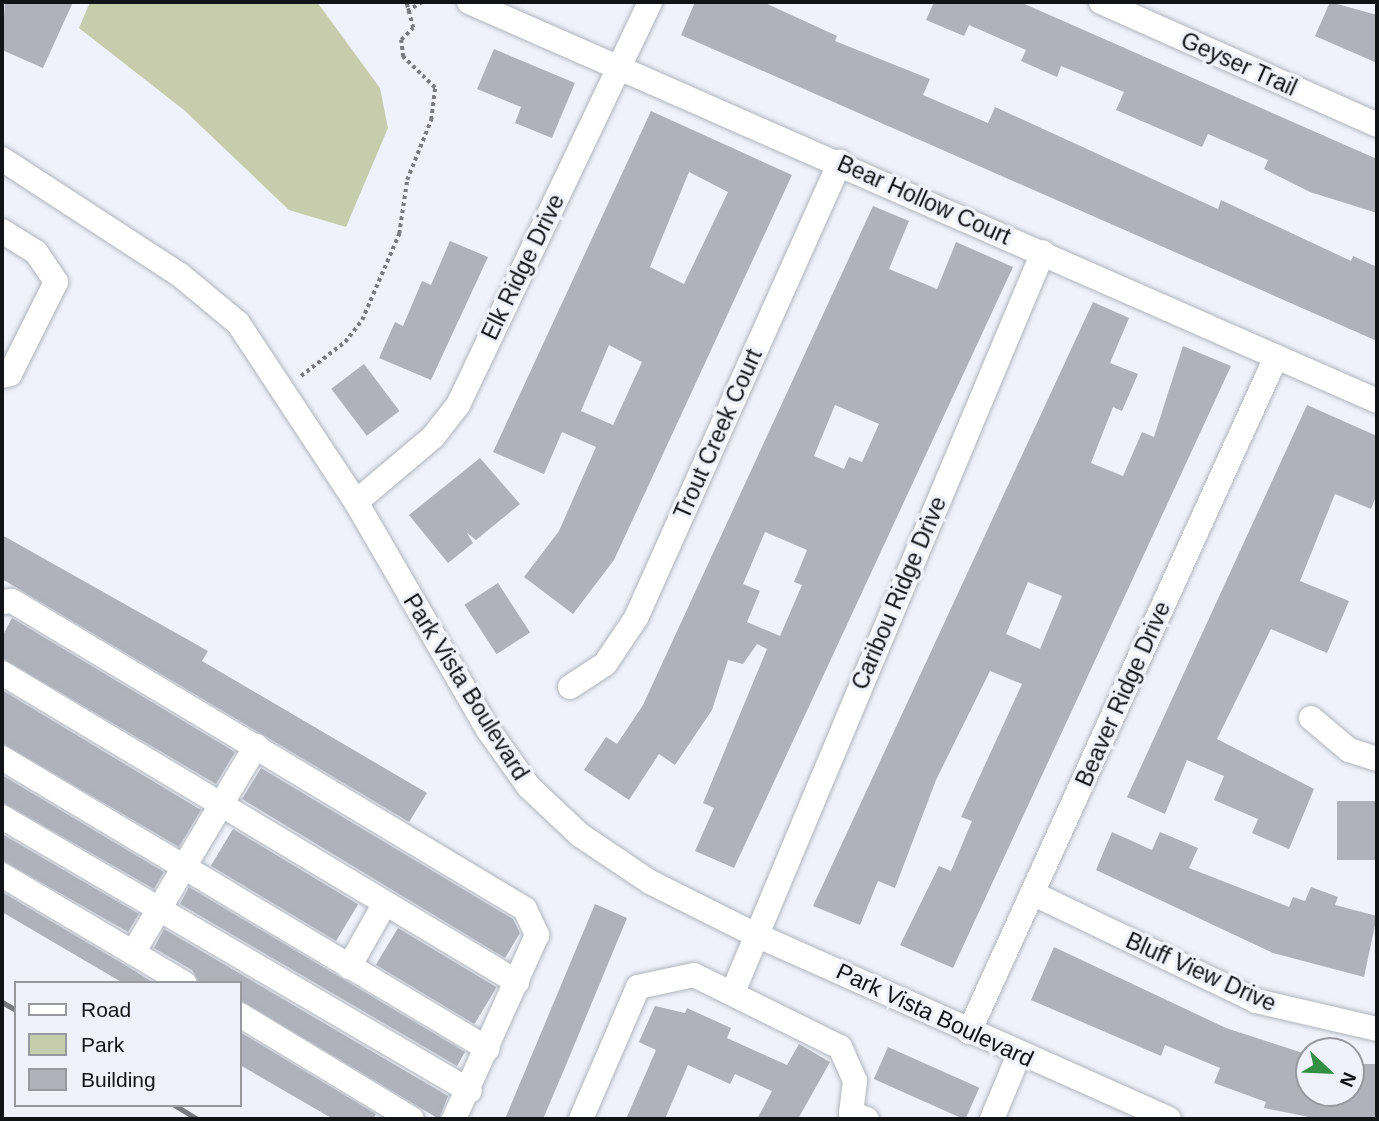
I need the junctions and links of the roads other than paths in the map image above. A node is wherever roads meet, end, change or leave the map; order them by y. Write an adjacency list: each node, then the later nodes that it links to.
1 (469, 2): 4 (street, Bear Hollow Court)
2 (650, 2): 4 (street, Elk Ridge Drive)
3 (1101, 2): 5 (street, Geyser Trail)
4 (618, 68): 7 (street, Bear Hollow Court); 13 (street, Elk Ridge Drive)
5 (1377, 125)
6 (2, 159): 13 (street, Park Vista Boulevard)
7 (840, 162): 9 (street, Bear Hollow Court); 16 (street, Trout Creek Court)
8 (2, 231): 11 (street)
9 (1043, 252): 10 (street, Bear Hollow Court); 28 (street, Caribou Ridge Drive)
10 (1276, 357): 12 (street, Bear Hollow Court); 25 (street, Beaver Ridge Drive)
11 (2, 376)
12 (1377, 401)
13 (356, 502): 28 (street, Park Vista Boulevard)
14 (2, 603): 18 (street)
15 (2, 673): 21 (street)
16 (570, 687)
17 (1311, 718): 20 (street)
18 (256, 746): 21 (street); 32 (street)
19 (2, 758): 23 (street)
20 (1377, 759)
21 (220, 806): 23 (street); 26 (street)
22 (2, 817): 27 (street)
23 (184, 867): 27 (street); 30 (street)
24 (2, 875): 29 (street)
25 (1032, 892): 35 (street, Bluff View Drive); 36 (street, Beaver Ridge Drive)
26 (385, 904): 30 (street); 32 (street)
27 (158, 910): 29 (street); 39 (street)
28 (754, 934): 33 (street, Caribou Ridge Drive); 36 (street, Park Vista Boulevard)
29 (133, 953): 31 (street)
30 (349, 967): 37 (street)
31 (181, 981)
32 (517, 982): 37 (street)
33 (733, 992): 40 (street); 43 (street)
34 (242, 1017): 41 (street)
35 (1377, 1029)
36 (969, 1032): 38 (street, Park Vista Boulevard)
37 (488, 1049): 39 (street)
38 (1018, 1054): 44 (street); 45 (street, Park Vista Boulevard)
39 (470, 1091): 42 (street)
40 (855, 1117)
41 (412, 1119)
42 (454, 1119)
43 (581, 1119)
44 (992, 1119)
45 (1169, 1119)

